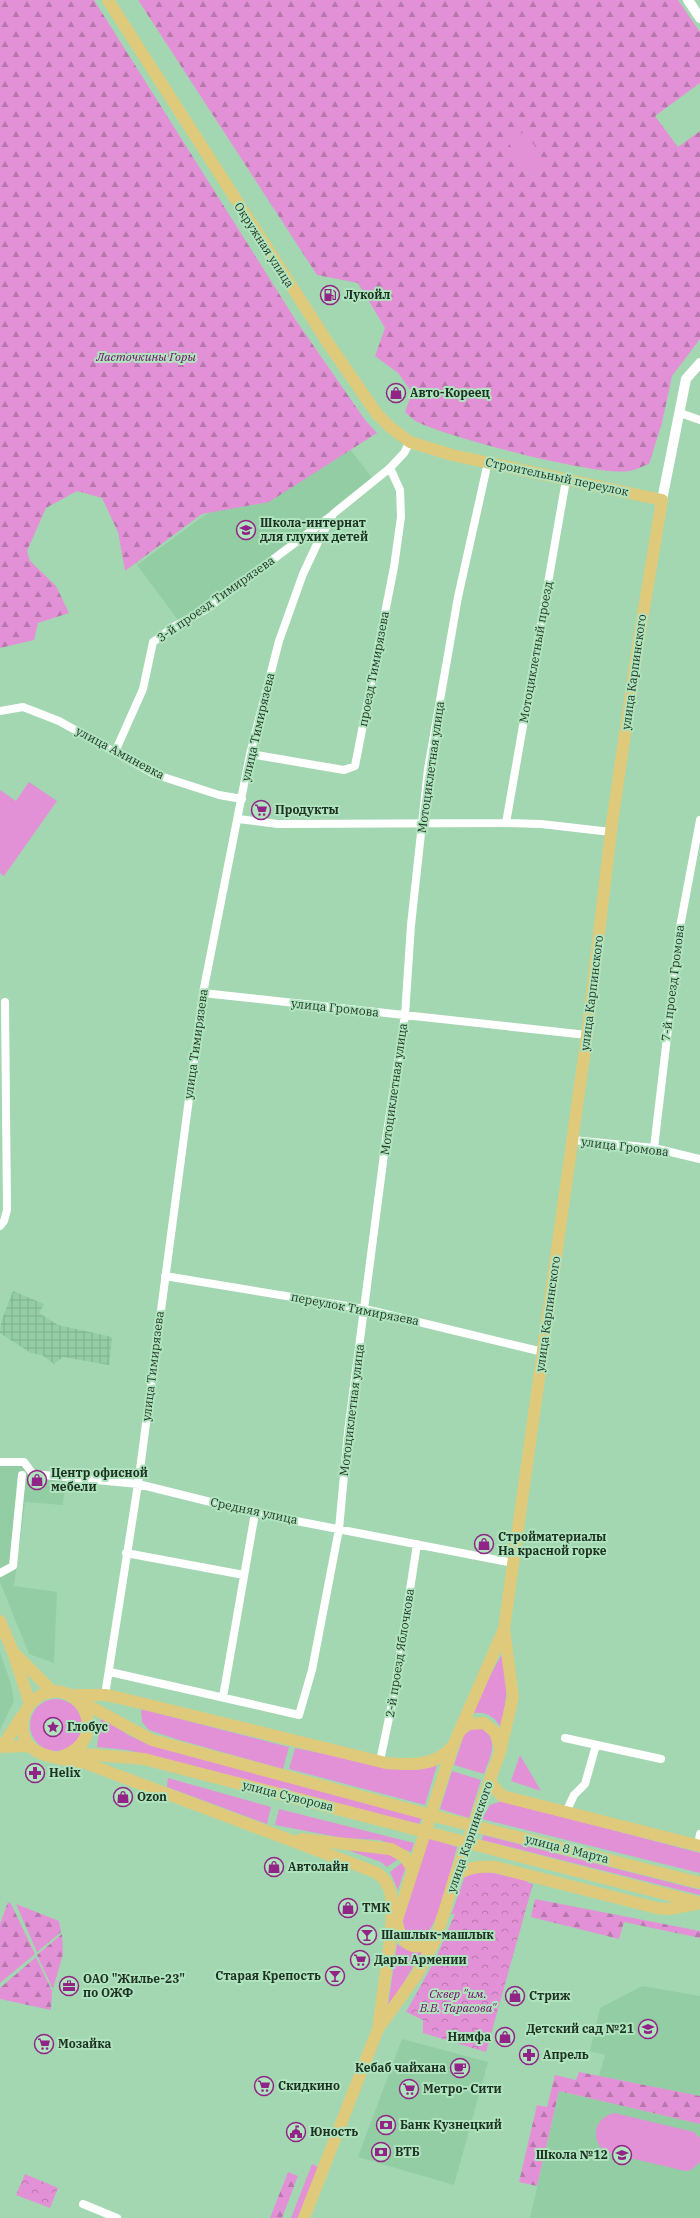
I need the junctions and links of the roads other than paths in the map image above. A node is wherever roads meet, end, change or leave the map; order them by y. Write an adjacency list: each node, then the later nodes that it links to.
1 (108, 0): 7 (main road, Окружная улица)
2 (688, 0): 3 (street)
3 (700, 18)
4 (700, 363): 5 (street, улица Карпинского)
5 (680, 413): 6 (street); 12 (street, улица Карпинского)
6 (700, 420)
7 (410, 442): 8 (main road, Окружная улица); 10 (street, улица Тимирязева)
8 (452, 455): 9 (main road, Строительный переулок)
9 (488, 462): 11 (main road, Строительный переулок); 20 (street, Мотоциклетная улица)
10 (390, 468): 13 (street, улица Тимирязева); 16 (street, проезд Тимирязева)
11 (566, 480): 12 (main road, Строительный переулок); 21 (street, Мотоциклетный проезд)
12 (662, 500): 22 (main road, улица Карпинского)
13 (333, 514): 15 (street, 3-й проезд Тимирязева); 16 (street, улица Тимирязева)
14 (0, 711): 15 (street, улица Аминевка)
15 (115, 752): 17 (street, улица Аминевка)
16 (250, 754): 17 (street, улица Тимирязева)
17 (242, 799): 18 (street, улица Тимирязева)
18 (239, 820): 20 (street); 23 (street, улица Тимирязева)
19 (700, 820): 28 (street, 7-й проезд Громова)
20 (423, 823): 21 (street); 25 (street, Мотоциклетная улица)
21 (506, 823): 22 (street)
22 (611, 832): 26 (main road, улица Карпинского)
23 (203, 993): 25 (street, улица Громова); 31 (street, улица Тимирязева)
24 (5, 1002): 30 (street)
25 (405, 1016): 26 (street, улица Громова); 32 (street, Мотоциклетная улица)
26 (587, 1035): 27 (main road, улица Карпинского)
27 (572, 1140): 28 (street, улица Громова); 33 (main road, улица Карпинского)
28 (654, 1148): 29 (street, улица Громова)
29 (700, 1159)
30 (0, 1226)
31 (165, 1276): 32 (street, переулок Тимирязева); 36 (street, улица Тимирязева)
32 (365, 1309): 33 (street, переулок Тимирязева); 38 (street, Мотоциклетная улица)
33 (543, 1352): 41 (main road, улица Карпинского)
34 (0, 1462): 36 (street, Средняя улица)
35 (22, 1475): 42 (street)
36 (138, 1484): 37 (street, Средняя улица); 40 (street, улица Тимирязева)
37 (255, 1512): 38 (street, Средняя улица); 43 (street)
38 (339, 1529): 39 (street, Средняя улица); 51 (street, Мотоциклетная улица)
39 (417, 1544): 41 (street, Средняя улица); 62 (street, 2-й проезд Яблочкова)
40 (126, 1553): 43 (street); 47 (street, улица Тимирязева)
41 (513, 1563): 45 (main road, улица Карпинского)
42 (0, 1573)
43 (244, 1575): 51 (street)
44 (0, 1621): 46 (main road)
45 (504, 1629): 53 (main road, улица Карпинского); 59 (main road, улица Карпинского)
46 (14, 1652): 48 (main road); 52 (main road)
47 (110, 1672): 49 (street, улица Тимирязева); 51 (street)
48 (53, 1692): 50 (main road); 52 (main road)
49 (105, 1695): 50 (main road); 62 (main road)
50 (71, 1696): 60 (main road); 65 (main road, улица Суворова)
51 (223, 1697)
52 (27, 1709): 56 (main road); 58 (main road)
53 (459, 1732): 57 (main road, улица Карпинского); 59 (main road)
54 (565, 1738): 55 (street)
55 (596, 1744): 61 (street); 67 (street)
56 (30, 1746): 58 (main road); 60 (main road)
57 (453, 1746): 62 (main road); 65 (main road, улица Карпинского)
58 (1, 1747)
59 (500, 1752): 63 (main road, улица Карпинского)
60 (67, 1755): 68 (main road); 70 (main road, улица Суворова)
61 (661, 1759)
62 (380, 1761)
63 (490, 1779): 64 (main road); 66 (main road, улица Карпинского)
64 (502, 1796): 66 (main road); 67 (main road)
65 (434, 1810): 71 (main road, улица Карпинского); 73 (main road, улица 8 Марта)
66 (478, 1812): 72 (main road, улица Карпинского)
67 (566, 1812): 69 (main road)
68 (282, 1837): 71 (main road); 77 (main road)
69 (699, 1842)
70 (502, 1853): 74 (main road, улица 8 Марта)
71 (413, 1870): 75 (main road, улица Карпинского)
72 (455, 1876): 74 (main road); 76 (main road, улица Карпинского)
73 (700, 1883)
74 (700, 1904)
75 (397, 1923): 76 (main road); 77 (main road, улица Карпинского)
76 (437, 1936): 78 (main road, улица Карпинского)
77 (390, 1941): 78 (main road, улица Карпинского)
78 (378, 2029): 81 (main road, улица Карпинского)
79 (82, 2204): 80 (street)
80 (117, 2218)
81 (304, 2218)

